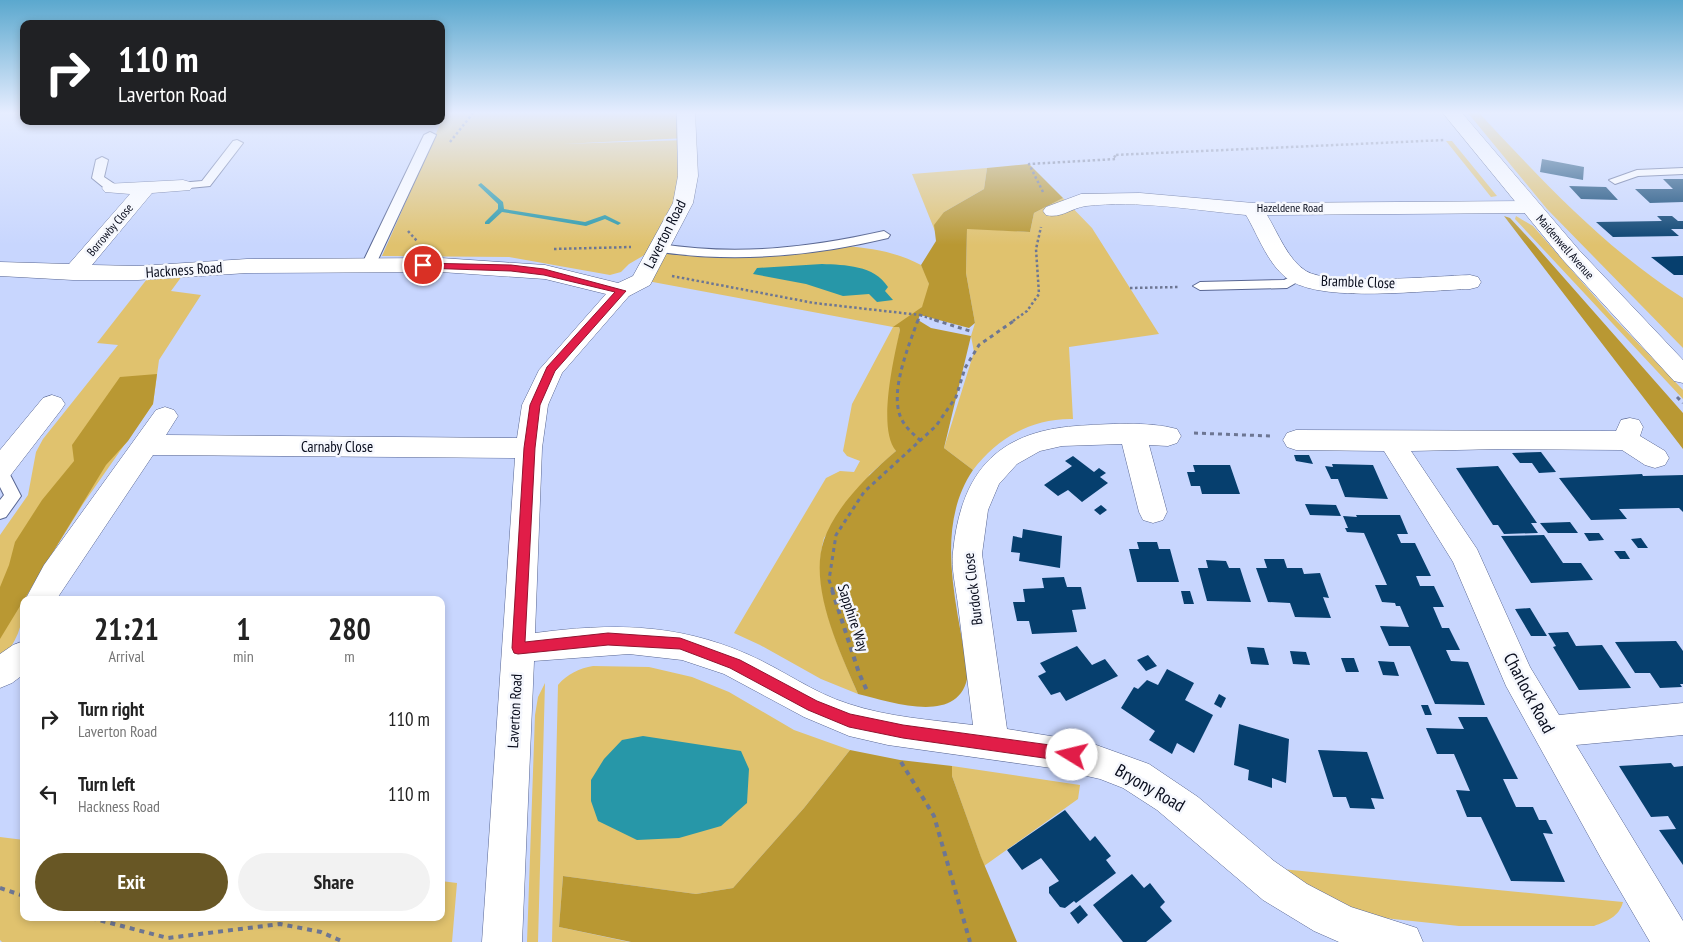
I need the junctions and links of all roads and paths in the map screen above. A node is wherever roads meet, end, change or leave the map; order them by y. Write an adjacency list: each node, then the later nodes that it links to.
1 (226, 157): 9 (lane)
2 (420, 157): 20 (lane)
3 (686, 157): 18 (street, Laverton Road)
4 (1115, 157): 14 (path)
5 (1488, 157): 12 (street, Maidenwell Avenue)
6 (102, 160): 11 (lane)
7 (1683, 171): 8 (lane)
8 (1615, 180)
9 (183, 186): 10 (street, Borrowby Close)
10 (146, 187): 11 (street, Borrowby Close); 23 (street, Borrowby Close)
11 (112, 188)
12 (1530, 207): 13 (street, Hazeldene Road); 31 (street, Maidenwell Avenue)
13 (1253, 209): 14 (street, Hazeldene Road); 24 (street, Bramble Close)
14 (1053, 211): 38 (path, Sapphire Way)
15 (406, 228): 17 (path)
16 (884, 235): 18 (lane)
17 (423, 244)
18 (661, 247): 19 (path); 22 (street, Laverton Road)
19 (552, 249)
20 (368, 266): 23 (street, Hackness Road); 28 (street, Hackness Road)
21 (0, 269): 23 (street, Hackness Road)
22 (647, 271): 28 (street, Laverton Road); 29 (path)
23 (73, 273)
24 (1299, 277): 25 (street, Bramble Close); 26 (lane)
25 (1470, 282)
26 (1200, 286): 27 (path)
27 (1130, 288)
28 (621, 291): 41 (street, Laverton Road)
29 (920, 315): 30 (path); 38 (path)
30 (972, 332)
31 (1683, 375)
32 (52, 404): 37 (street)
33 (165, 416): 40 (street)
34 (1133, 435): 35 (street, Burdock Close); 45 (street); 53 (street, Burdock Close)
35 (1168, 436): 36 (path)
36 (1296, 440): 39 (street)
37 (12, 441): 43 (street)
38 (921, 441): 51 (path, Sapphire Way)
39 (1391, 441): 42 (street); 52 (street, Charlock Road)
40 (145, 445): 41 (street, Carnaby Close); 46 (street)
41 (529, 448): 47 (street, Laverton Road)
42 (1655, 458)
43 (0, 470): 44 (lane)
44 (0, 512)
45 (1152, 512)
46 (42, 596)
47 (518, 648): 51 (street, Bryony Road); 58 (street, Laverton Road)
48 (20, 659): 49 (street)
49 (0, 673)
50 (1683, 719): 52 (street)
51 (884, 728): 53 (street, Bryony Road); 59 (path, Sapphire Way)
52 (1550, 732): 61 (street, Charlock Road)
53 (992, 743): 60 (street, Bryony Road)
54 (0, 888): 55 (path)
55 (20, 895)
56 (102, 921): 57 (path)
57 (344, 942)
58 (502, 942)
59 (970, 942)
60 (1403, 942)
61 (1672, 942)

